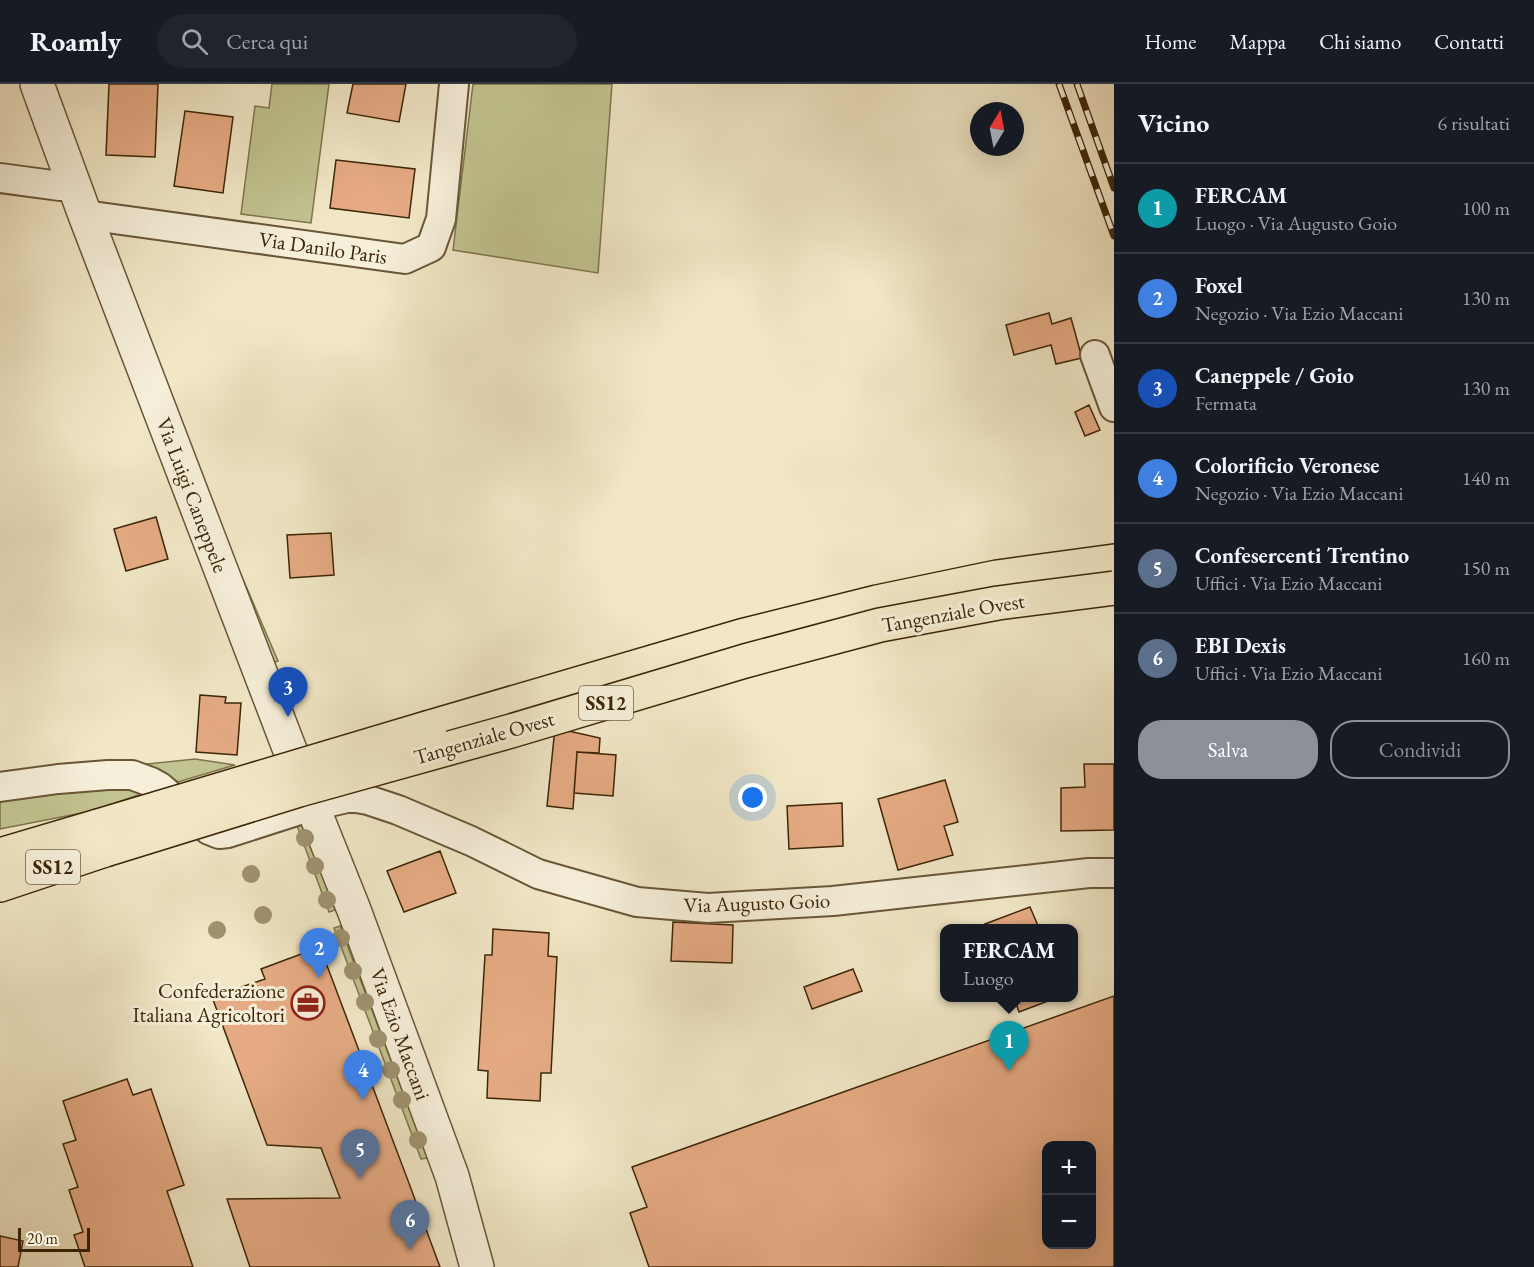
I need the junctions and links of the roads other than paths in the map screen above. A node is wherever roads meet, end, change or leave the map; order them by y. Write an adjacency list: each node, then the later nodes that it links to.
1 (37, 84): 4 (street, Via Luigi Caneppele)
2 (454, 84): 5 (street, Via Danilo Paris)
3 (0, 178): 4 (street)
4 (73, 183): 5 (street, Via Luigi Caneppele)
5 (85, 215): 11 (street, Via Luigi Caneppele)
6 (1095, 355): 7 (street)
7 (1114, 407)
8 (1114, 561): 12 (highway, Tangenziale Ovest / SS12, bridge)
9 (1114, 588): 12 (highway, Tangenziale Ovest / SS12, bridge)
10 (0, 787): 11 (street, Via Augusto Goio)
11 (301, 810): 14 (street, Via Augusto Goio); 16 (street, Via Ezio Maccani)
12 (101, 838): 13 (highway, Tangenziale Ovest / SS12); 15 (highway, Tangenziale Ovest / SS12)
13 (7, 851)
14 (1114, 873)
15 (0, 885)
16 (477, 1267)

